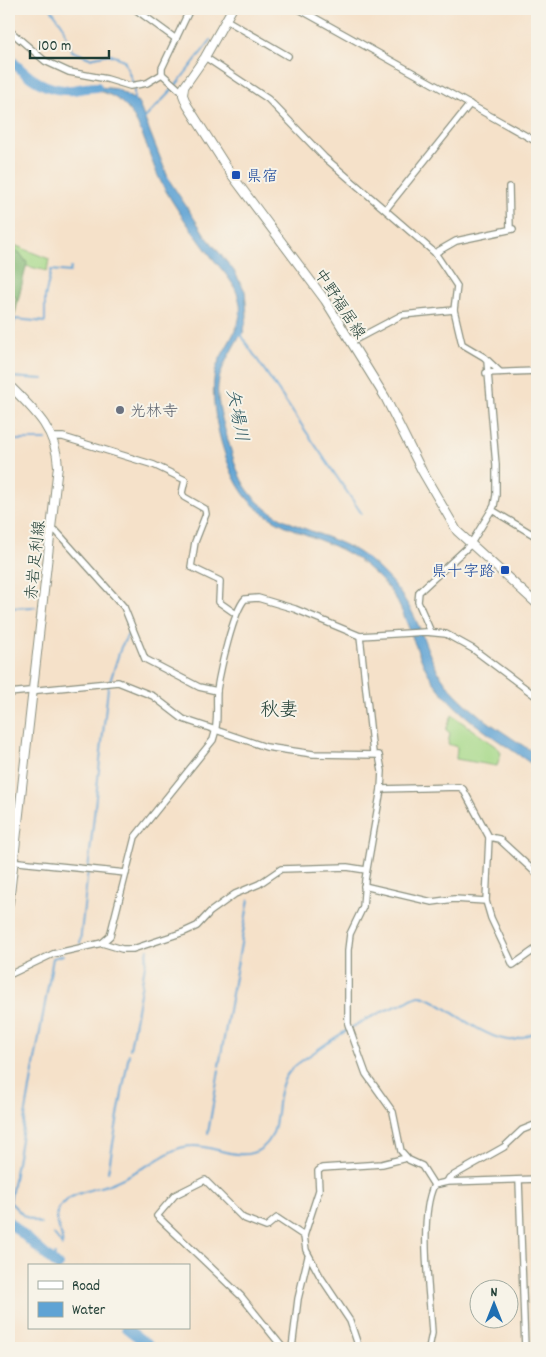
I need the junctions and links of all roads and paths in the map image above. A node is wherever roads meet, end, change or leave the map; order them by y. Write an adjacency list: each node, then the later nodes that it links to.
1 (135, 9): 7 (street)
2 (190, 9): 7 (street)
3 (232, 9): 5 (main road)
4 (299, 9): 12 (street)
5 (228, 21): 8 (street); 9 (main road)
6 (9, 30): 10 (street)
7 (176, 39): 10 (street)
8 (288, 56)
9 (206, 57): 11 (main road); 15 (street)
10 (162, 74): 11 (street)
11 (182, 92): 18 (main road, 中野福居線)
12 (470, 104): 13 (street); 15 (street)
13 (537, 142)
14 (509, 187): 16 (street)
15 (386, 209): 16 (street)
16 (435, 253): 17 (street)
17 (454, 310): 18 (street); 19 (street)
18 (351, 342): 28 (main road, 中野福居線)
19 (487, 361): 21 (street); 22 (street)
20 (537, 371): 21 (street)
21 (500, 372): 22 (street)
22 (486, 374): 25 (street)
23 (9, 385): 24 (main road, 赤岩足利線)
24 (52, 437): 26 (main road, 赤岩足利線); 30 (street)
25 (492, 510): 27 (street); 28 (street)
26 (52, 529): 33 (street); 34 (main road, 赤岩足利線)
27 (537, 537)
28 (470, 545): 29 (main road, 中野福居線); 31 (street)
29 (537, 604)
30 (236, 614): 32 (street); 33 (street)
31 (431, 632): 32 (street); 36 (street)
32 (360, 636): 38 (street)
33 (217, 691): 37 (street)
34 (33, 692): 35 (street); 37 (street); 41 (main road, 赤岩足利線)
35 (9, 693)
36 (537, 697)
37 (216, 731): 38 (street); 43 (street)
38 (373, 753): 39 (street)
39 (381, 789): 40 (street); 42 (street)
40 (489, 837): 44 (street); 46 (street)
41 (11, 861): 43 (street); 47 (main road, 赤岩足利線)
42 (366, 870): 45 (street); 48 (street)
43 (126, 873): 48 (street)
44 (537, 874)
45 (364, 886): 46 (street); 52 (street)
46 (486, 901): 49 (street)
47 (9, 903)
48 (102, 943): 50 (street)
49 (537, 948)
50 (9, 974)
51 (537, 1124): 55 (street)
52 (406, 1158): 56 (street); 57 (street)
53 (537, 1179): 54 (street)
54 (519, 1180): 55 (street); 63 (street)
55 (447, 1182): 56 (street)
56 (434, 1185): 62 (street)
57 (304, 1236): 58 (street); 59 (street)
58 (308, 1257): 60 (street); 61 (street)
59 (282, 1348)
60 (292, 1348)
61 (359, 1348)
62 (429, 1348)
63 (525, 1348)

